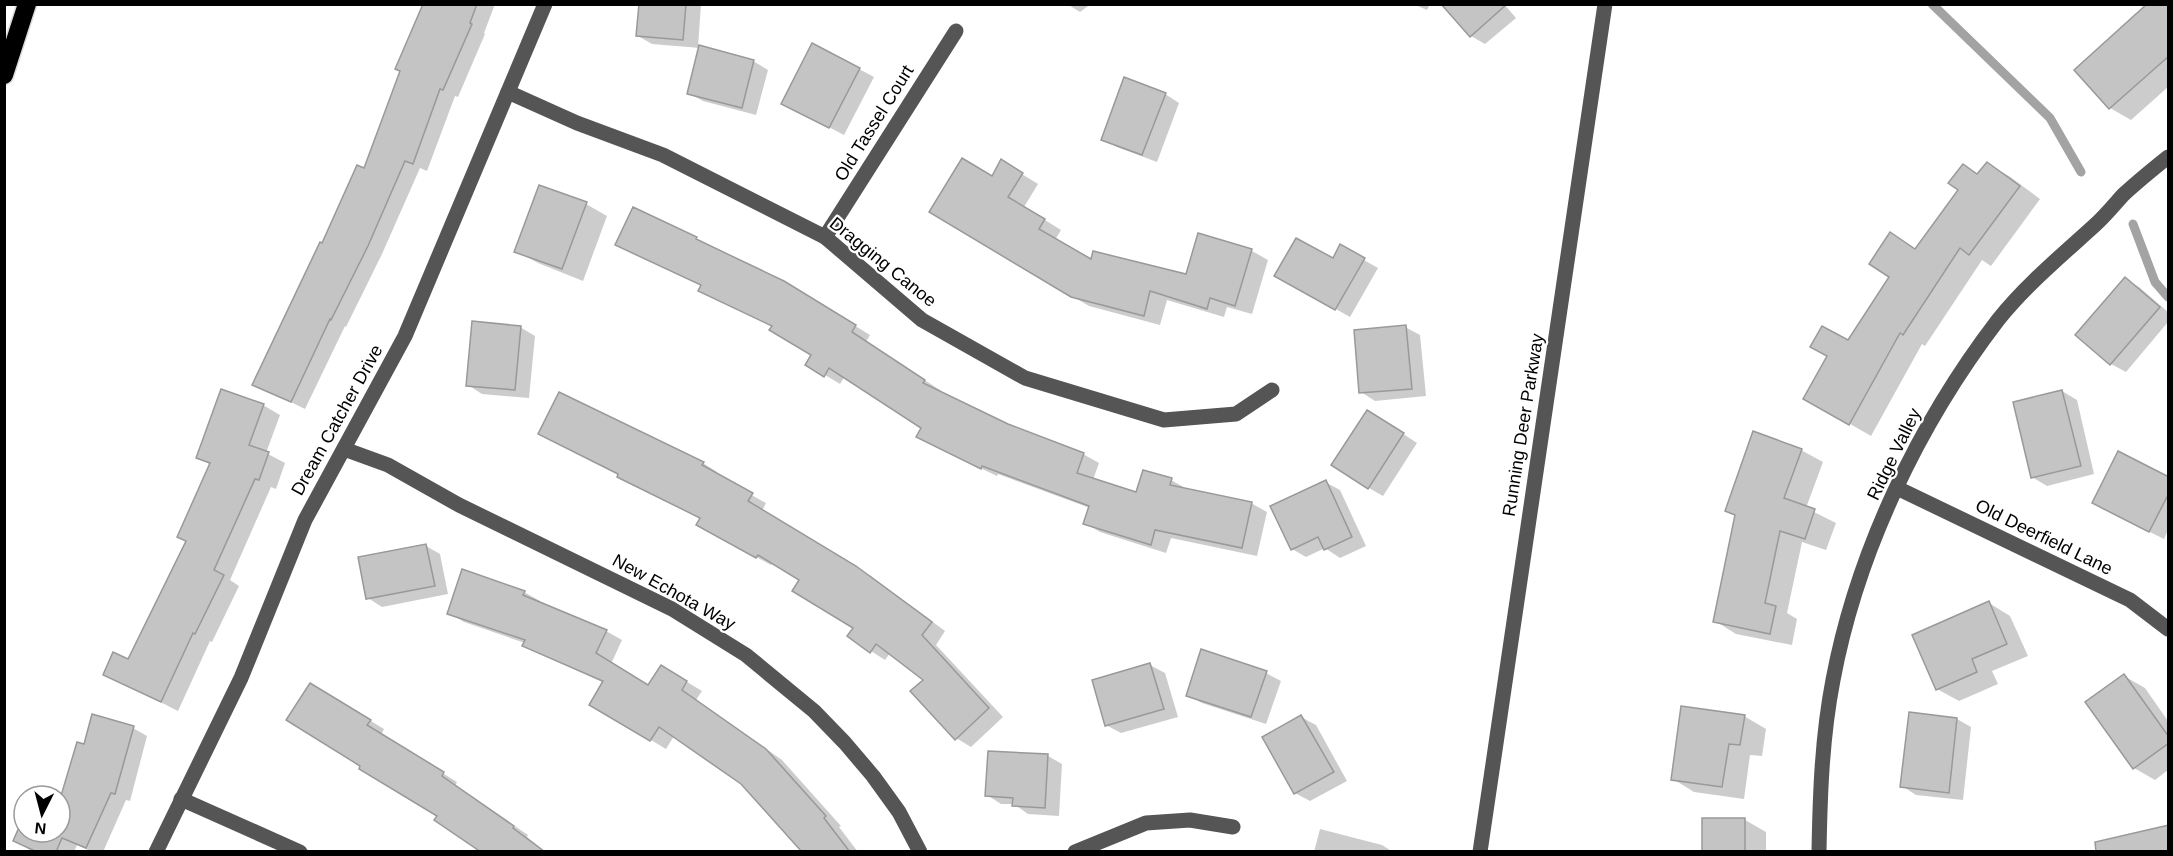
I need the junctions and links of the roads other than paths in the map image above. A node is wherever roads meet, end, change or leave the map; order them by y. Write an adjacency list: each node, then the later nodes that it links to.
1 (27, 4): 5 (highway)
2 (545, 4): 6 (street, Dream Catcher Drive)
3 (1605, 4): 19 (street, Running Deer Parkway)
4 (956, 31): 8 (street, Old Tassel Court)
5 (4, 75)
6 (508, 92): 8 (street, Dragging Canoe); 10 (street, Dream Catcher Drive)
7 (2169, 157): 11 (street, Ridge Valley)
8 (825, 237): 9 (street, Dragging Canoe)
9 (1272, 390)
10 (344, 449): 13 (street, Dream Catcher Drive); 17 (street, New Echota Way)
11 (1897, 488): 12 (street, Old Deerfield Lane); 20 (street, Ridge Valley)
12 (2169, 629)
13 (181, 799): 15 (street, Dream Catcher Drive); 16 (street)
14 (1233, 827): 18 (street)
15 (156, 852)
16 (300, 852)
17 (920, 852)
18 (1074, 852)
19 (1480, 852)
20 (1819, 852)

